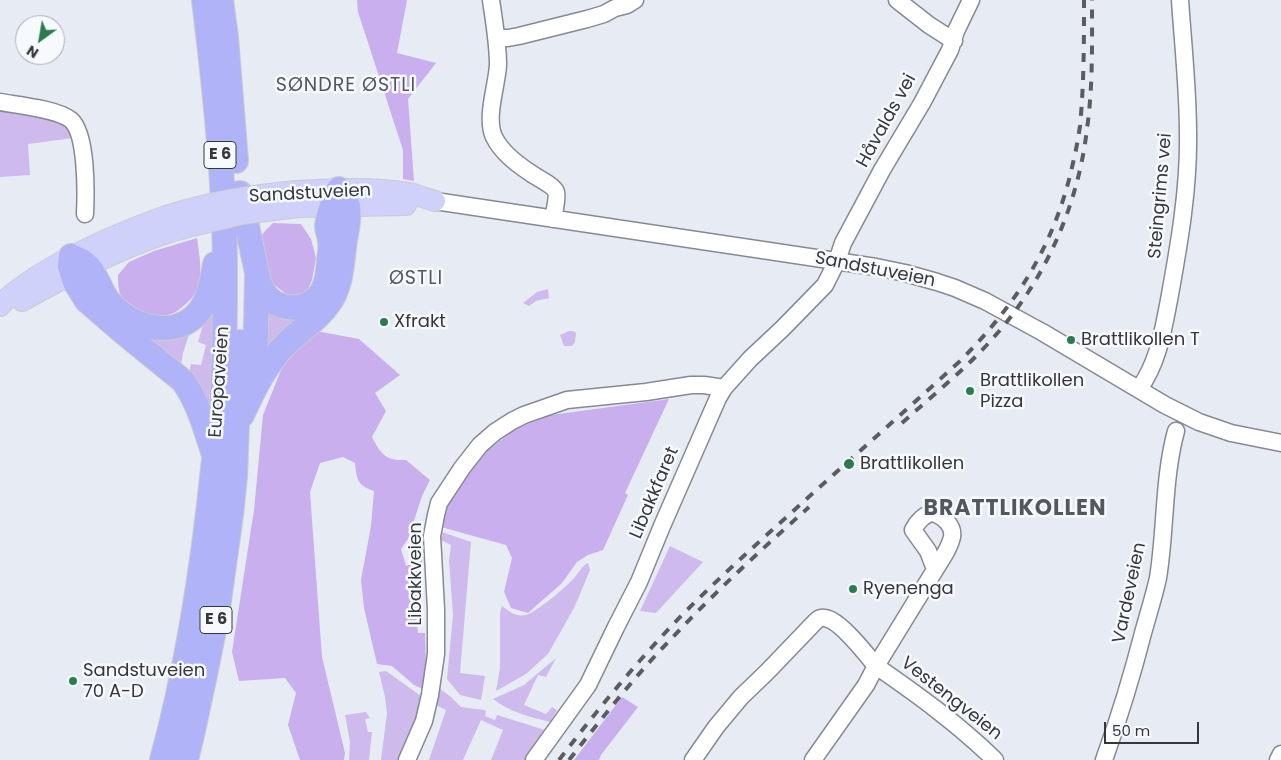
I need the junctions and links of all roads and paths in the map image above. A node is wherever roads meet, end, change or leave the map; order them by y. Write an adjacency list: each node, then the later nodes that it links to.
1 (204, 0): 15 (highway, Europaveien / E 6)
2 (221, 0): 11 (highway, Europaveien / E 6)
3 (490, 0): 8 (street)
4 (636, 0): 8 (street)
5 (897, 0): 9 (street)
6 (971, 0): 9 (street, Håvalds vei)
7 (1180, 0): 24 (street, Steingrims vei)
8 (496, 38): 16 (street)
9 (954, 41): 17 (street, Håvalds vei)
10 (0, 102): 14 (street)
11 (239, 187): 19 (highway, E 6); 25 (highway, Europaveien / E 6)
12 (340, 200): 13 (main road, Sandstuveien); 18 (main road, Sandstuveien, bridge); 19 (highway, E 6); 23 (highway, E 6)
13 (435, 201): 16 (street, Sandstuveien)
14 (85, 214)
15 (223, 214): 18 (highway, E 6); 28 (highway, Europaveien / E 6)
16 (554, 219): 17 (street, Sandstuveien)
17 (837, 261): 22 (street, Libakkfaret); 24 (street, Sandstuveien)
18 (77, 266): 20 (main road, Sandstuveien); 21 (main road, Sandstuveien); 28 (highway, E 6)
19 (257, 275): 23 (highway, E 6)
20 (0, 306)
21 (0, 310)
22 (724, 388): 34 (street, Libakkveien); 35 (street, Libakkfaret)
23 (254, 389): 25 (highway, E 6)
24 (1139, 389): 27 (street, Sandstuveien)
25 (237, 426): 33 (highway, Europaveien / E 6)
26 (1176, 431): 39 (street, Vardeveien)
27 (1281, 444)
28 (214, 456): 32 (highway, Europaveien / E 6)
29 (935, 569): 30 (street, Vestengveien)
30 (876, 666): 36 (street); 37 (street); 38 (street, Vestengveien)
31 (1281, 754): 40 (street)
32 (162, 760)
33 (186, 760)
34 (407, 760)
35 (534, 760)
36 (693, 760)
37 (814, 760)
38 (995, 760)
39 (1104, 760)
40 (1278, 760)

